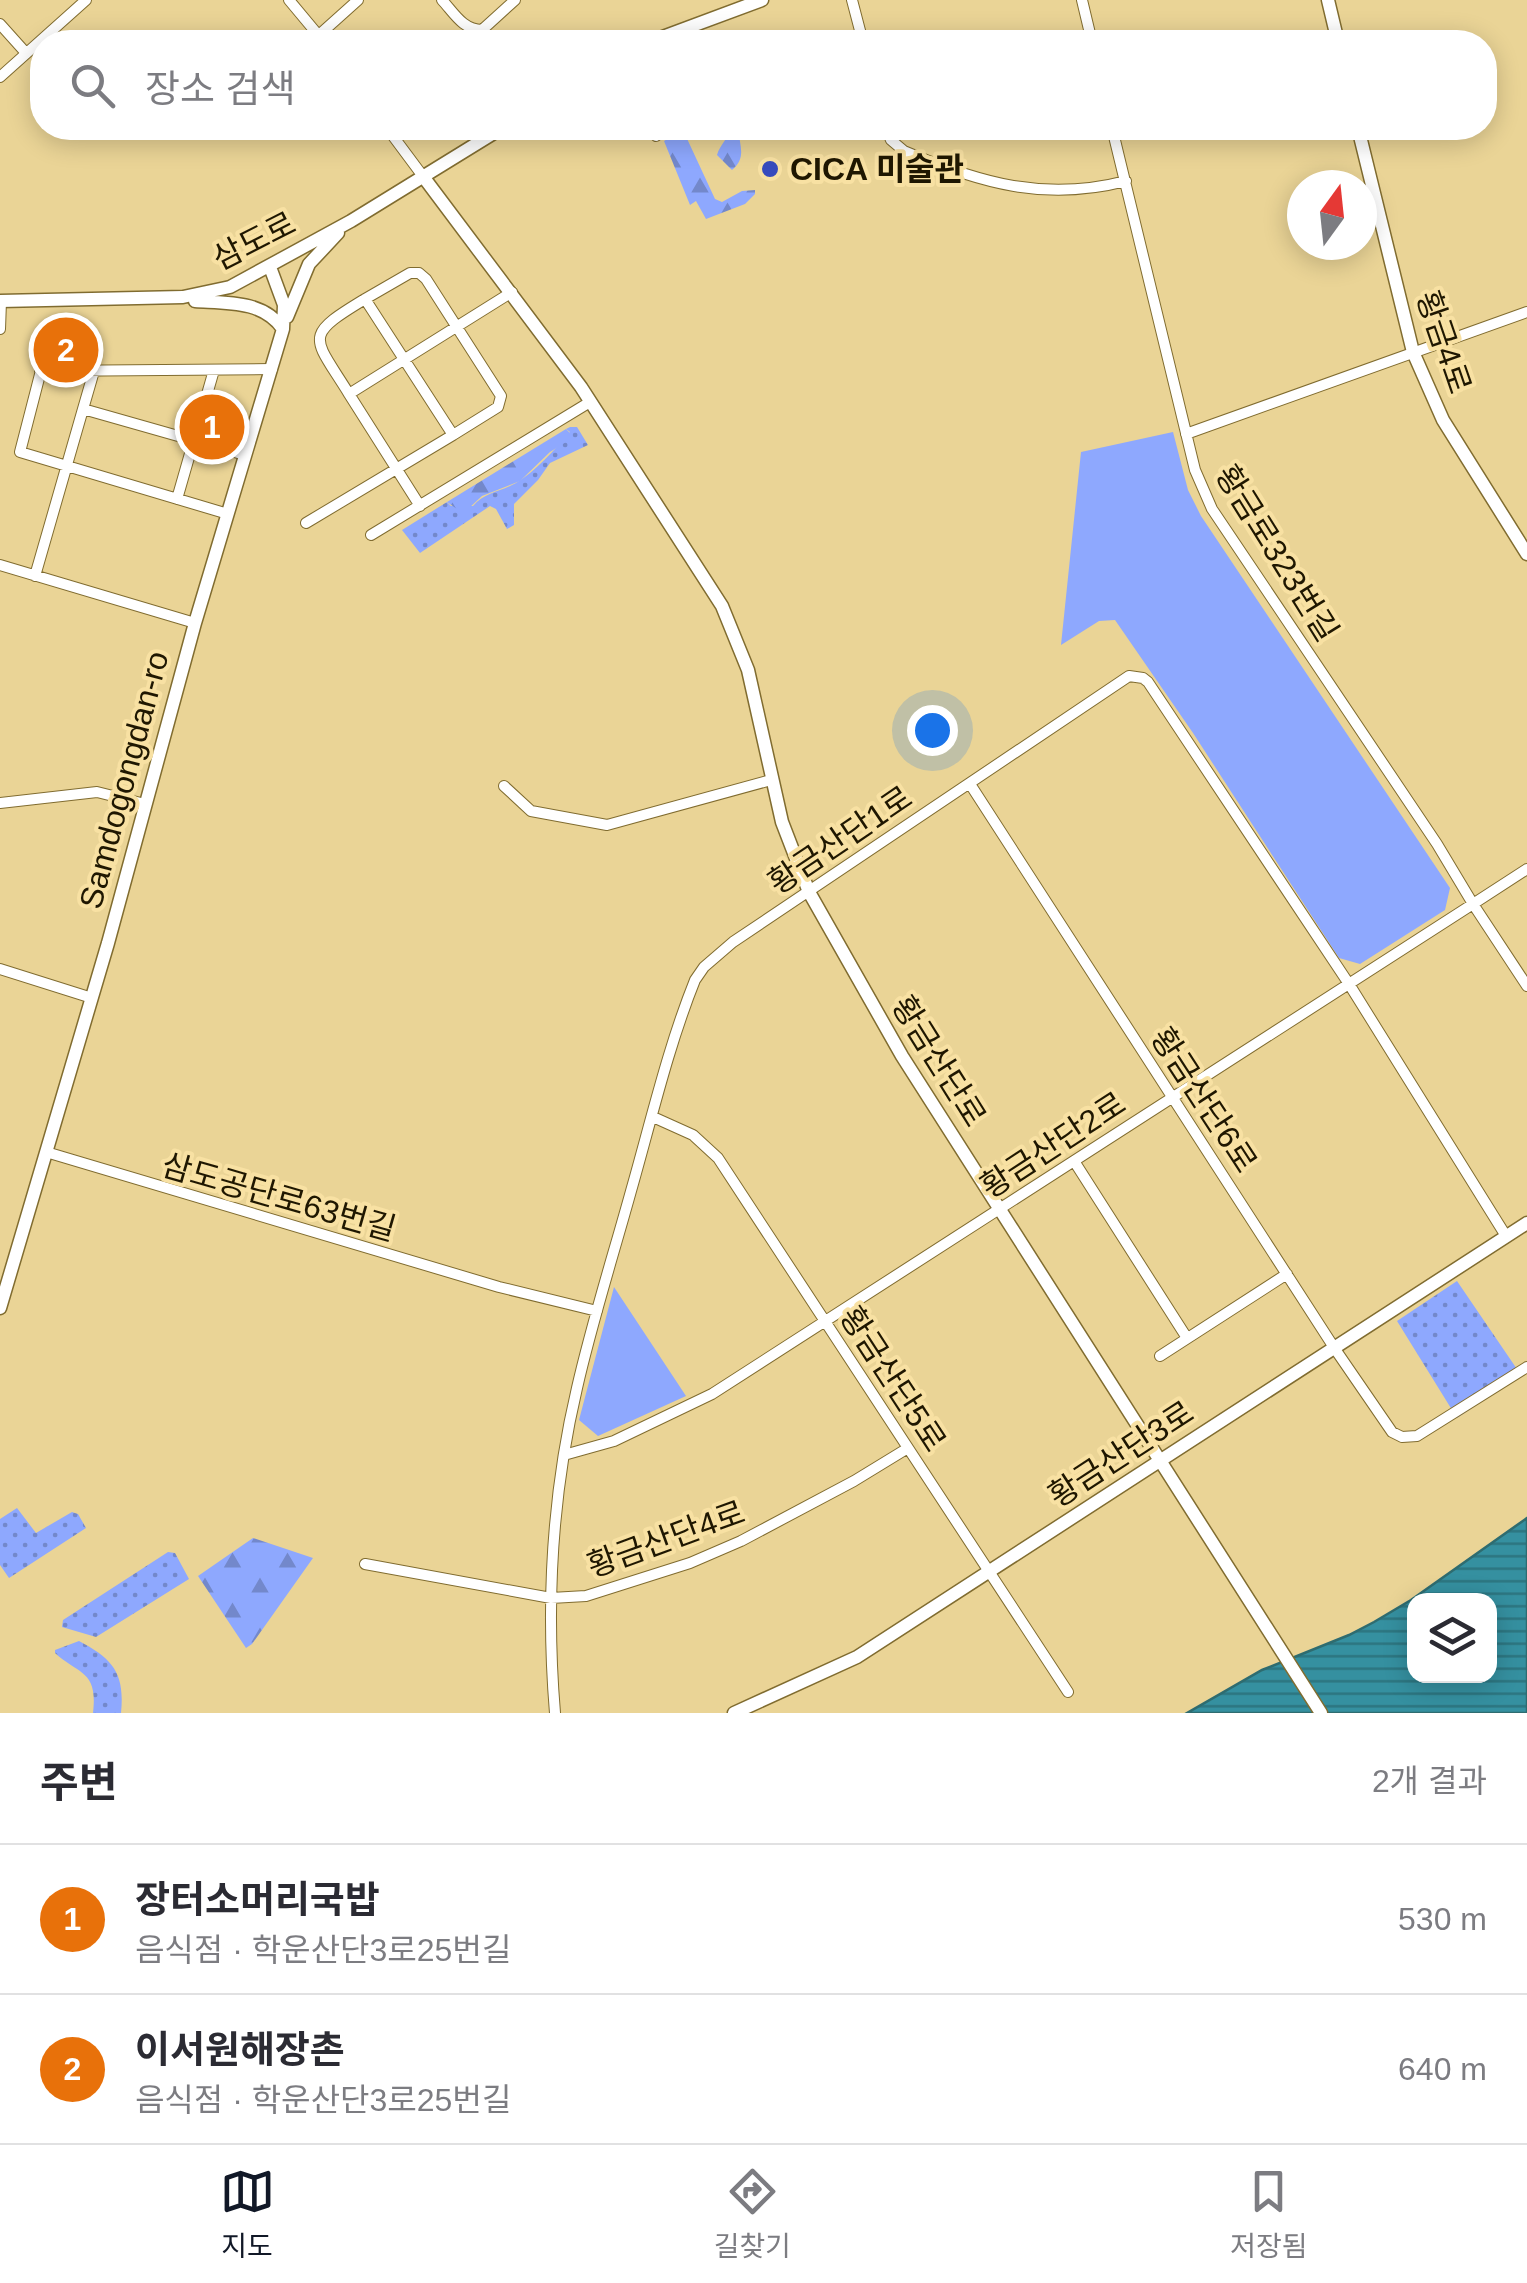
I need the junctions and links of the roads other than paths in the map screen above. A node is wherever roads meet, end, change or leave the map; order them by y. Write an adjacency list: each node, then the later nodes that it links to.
1 (86, 0): 11 (street)
2 (289, 0): 12 (street)
3 (358, 0): 13 (street)
4 (442, 0): 5 (street)
5 (515, 0)
6 (762, 0): 14 (street)
7 (852, 0): 15 (street)
8 (1082, 0): 16 (street)
9 (1328, 0): 17 (street)
10 (0, 24): 19 (street)
11 (51, 30)
12 (314, 30)
13 (330, 30)
14 (681, 30)
15 (860, 30)
16 (1089, 30)
17 (1335, 30)
18 (30, 49): 19 (street)
19 (26, 52): 20 (street)
20 (0, 77)
21 (396, 140): 26 (street)
22 (482, 140): 26 (street, 삼도로)
23 (891, 140): 27 (street)
24 (1115, 140): 27 (street, 황금로323번길)
25 (1361, 140): 38 (street, 황금4로)
26 (422, 175): 28 (street, 삼도로); 30 (street, 황금산단로)
27 (1126, 181): 48 (street, 황금로323번길)
28 (350, 221): 29 (street, 삼도로); 35 (street)
29 (270, 267): 31 (street, 삼도로); 35 (street, Samdogongdan-ro)
30 (512, 292): 36 (street); 46 (street, 황금산단로)
31 (156, 298): 33 (street, 삼도로); 35 (street)
32 (365, 299): 36 (street); 40 (street); 45 (street)
33 (0, 301): 37 (street)
34 (1527, 312): 38 (street)
35 (283, 328): 42 (street, Samdogongdan-ro)
36 (456, 328): 40 (street); 49 (street)
37 (0, 329)
38 (1413, 352): 48 (street); 59 (street, 황금4로)
39 (44, 356): 43 (street)
40 (404, 359): 45 (street); 49 (street)
41 (214, 370): 42 (street); 44 (street); 50 (street)
42 (272, 370): 51 (street, Samdogongdan-ro)
43 (40, 371): 44 (street); 52 (street)
44 (94, 371): 47 (street)
45 (349, 394): 53 (street)
46 (590, 402): 55 (street); 63 (street, 황금산단로)
47 (83, 409): 50 (street); 52 (street)
48 (1186, 434): 70 (street, 황금로323번길)
49 (453, 436): 53 (street)
50 (194, 441): 51 (street); 54 (street)
51 (245, 455): 56 (street, Samdogongdan-ro)
52 (66, 467): 54 (street); 61 (street)
53 (397, 468): 55 (street); 57 (street)
54 (177, 499): 56 (street)
55 (420, 506): 58 (street)
56 (228, 514): 62 (street, Samdogongdan-ro)
57 (306, 522)
58 (371, 535)
59 (1527, 554)
60 (0, 565): 61 (street)
61 (35, 576): 62 (street)
62 (195, 624): 67 (street, Samdogongdan-ro)
63 (772, 780): 65 (street); 69 (street, 황금산단로)
64 (970, 784): 69 (street, 황금산단1로); 72 (street, 황금산단1로); 75 (street, 황금산단6로)
65 (504, 786)
66 (0, 803): 67 (street)
67 (146, 804): 74 (street, Samdogongdan-ro)
68 (1527, 869): 70 (street)
69 (809, 892): 76 (street, 황금산단1로); 79 (street, 황금산단로)
70 (1473, 904): 72 (street, 황금산단2로); 73 (street)
71 (0, 969): 74 (street)
72 (1349, 984): 75 (street, 황금산단2로); 81 (street, 황금산단1로)
73 (1527, 986)
74 (92, 998): 77 (street, Samdogongdan-ro)
75 (1172, 1096): 78 (street, 황금산단2로); 82 (street, 황금산단6로)
76 (653, 1117): 84 (street, 황금산단1로); 85 (street, 황금산단5로)
77 (46, 1152): 83 (street, Samdogongdan-ro); 84 (street, 삼도공단로63번길)
78 (1074, 1161): 79 (street, 황금산단2로); 86 (street)
79 (1000, 1210): 85 (street, 황금산단2로); 92 (street, 황금산단로)
80 (1527, 1223): 81 (street, 황금산단3로)
81 (1506, 1236): 87 (street, 황금산단3로)
82 (1287, 1274): 86 (street); 87 (street, 황금산단6로)
83 (0, 1308)
84 (597, 1311): 91 (street, 황금산단1로)
85 (826, 1321): 90 (street, 황금산단5로); 91 (street, 황금산단2로)
86 (1187, 1338): 88 (street)
87 (1335, 1349): 89 (street, 황금산단6로); 92 (street, 황금산단3로)
88 (1160, 1356)
89 (1527, 1368)
90 (908, 1448): 94 (street, 황금산단5로); 95 (street, 황금산단4로)
91 (564, 1454): 95 (street, 황금산단1로)
92 (1160, 1462): 94 (street, 황금산단3로); 99 (street, 황금산단로)
93 (364, 1564): 95 (street, 황금산단4로)
94 (989, 1572): 96 (street, 황금산단5로); 98 (street, 황금산단3로)
95 (551, 1598): 97 (street, 황금산단1로)
96 (1068, 1692)
97 (555, 1713)
98 (734, 1713)
99 (1321, 1713)

